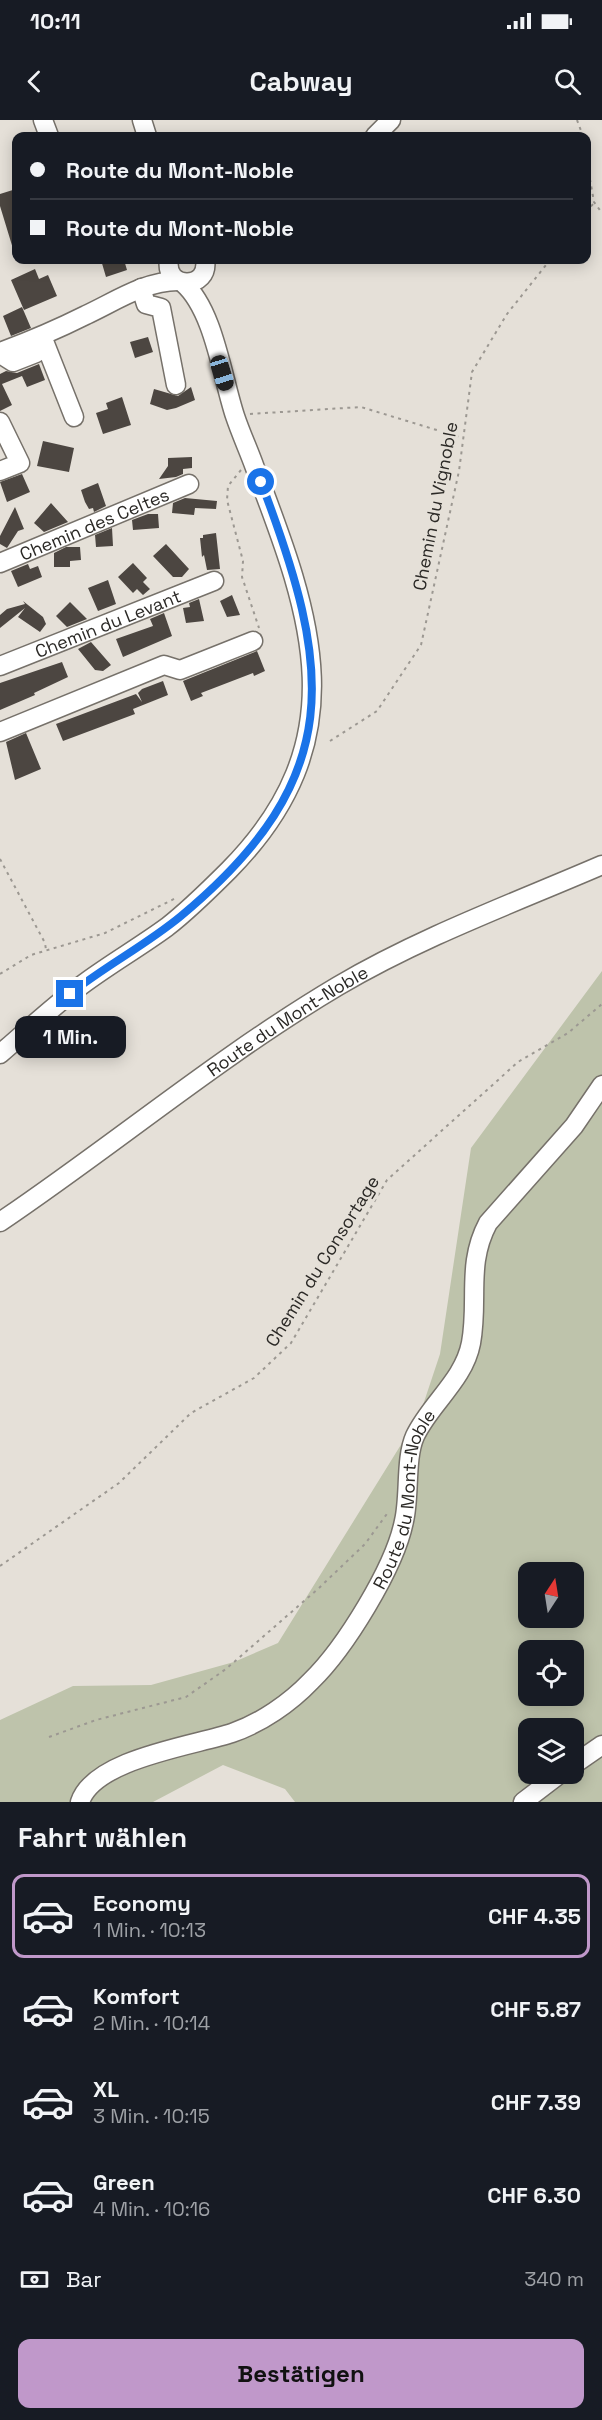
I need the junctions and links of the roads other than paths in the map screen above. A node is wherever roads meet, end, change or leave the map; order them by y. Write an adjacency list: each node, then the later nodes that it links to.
1 (391, 120): 2 (street)
2 (379, 132)
3 (165, 264): 7 (street)
4 (168, 264): 6 (street)
5 (207, 265): 6 (street); 8 (street)
6 (180, 282): 7 (street); 8 (street)
7 (142, 288): 9 (street); 11 (street)
8 (202, 309): 22 (street)
9 (39, 337): 10 (street); 12 (street)
10 (0, 353)
11 (176, 385)
12 (74, 417)
13 (0, 422): 14 (street)
14 (0, 471)
15 (189, 484): 16 (street, Chemin des Celtes)
16 (0, 563)
17 (214, 581): 19 (street, Chemin du Levant)
18 (256, 633): 20 (street)
19 (0, 666)
20 (0, 732)
21 (602, 865): 24 (street, Route du Mont-Noble)
22 (0, 1054)
23 (602, 1085): 28 (street, Route du Mont-Noble)
24 (0, 1222)
25 (602, 1745): 26 (street)
26 (584, 1757)
27 (547, 1784): 29 (street)
28 (80, 1802)
29 (523, 1802)

